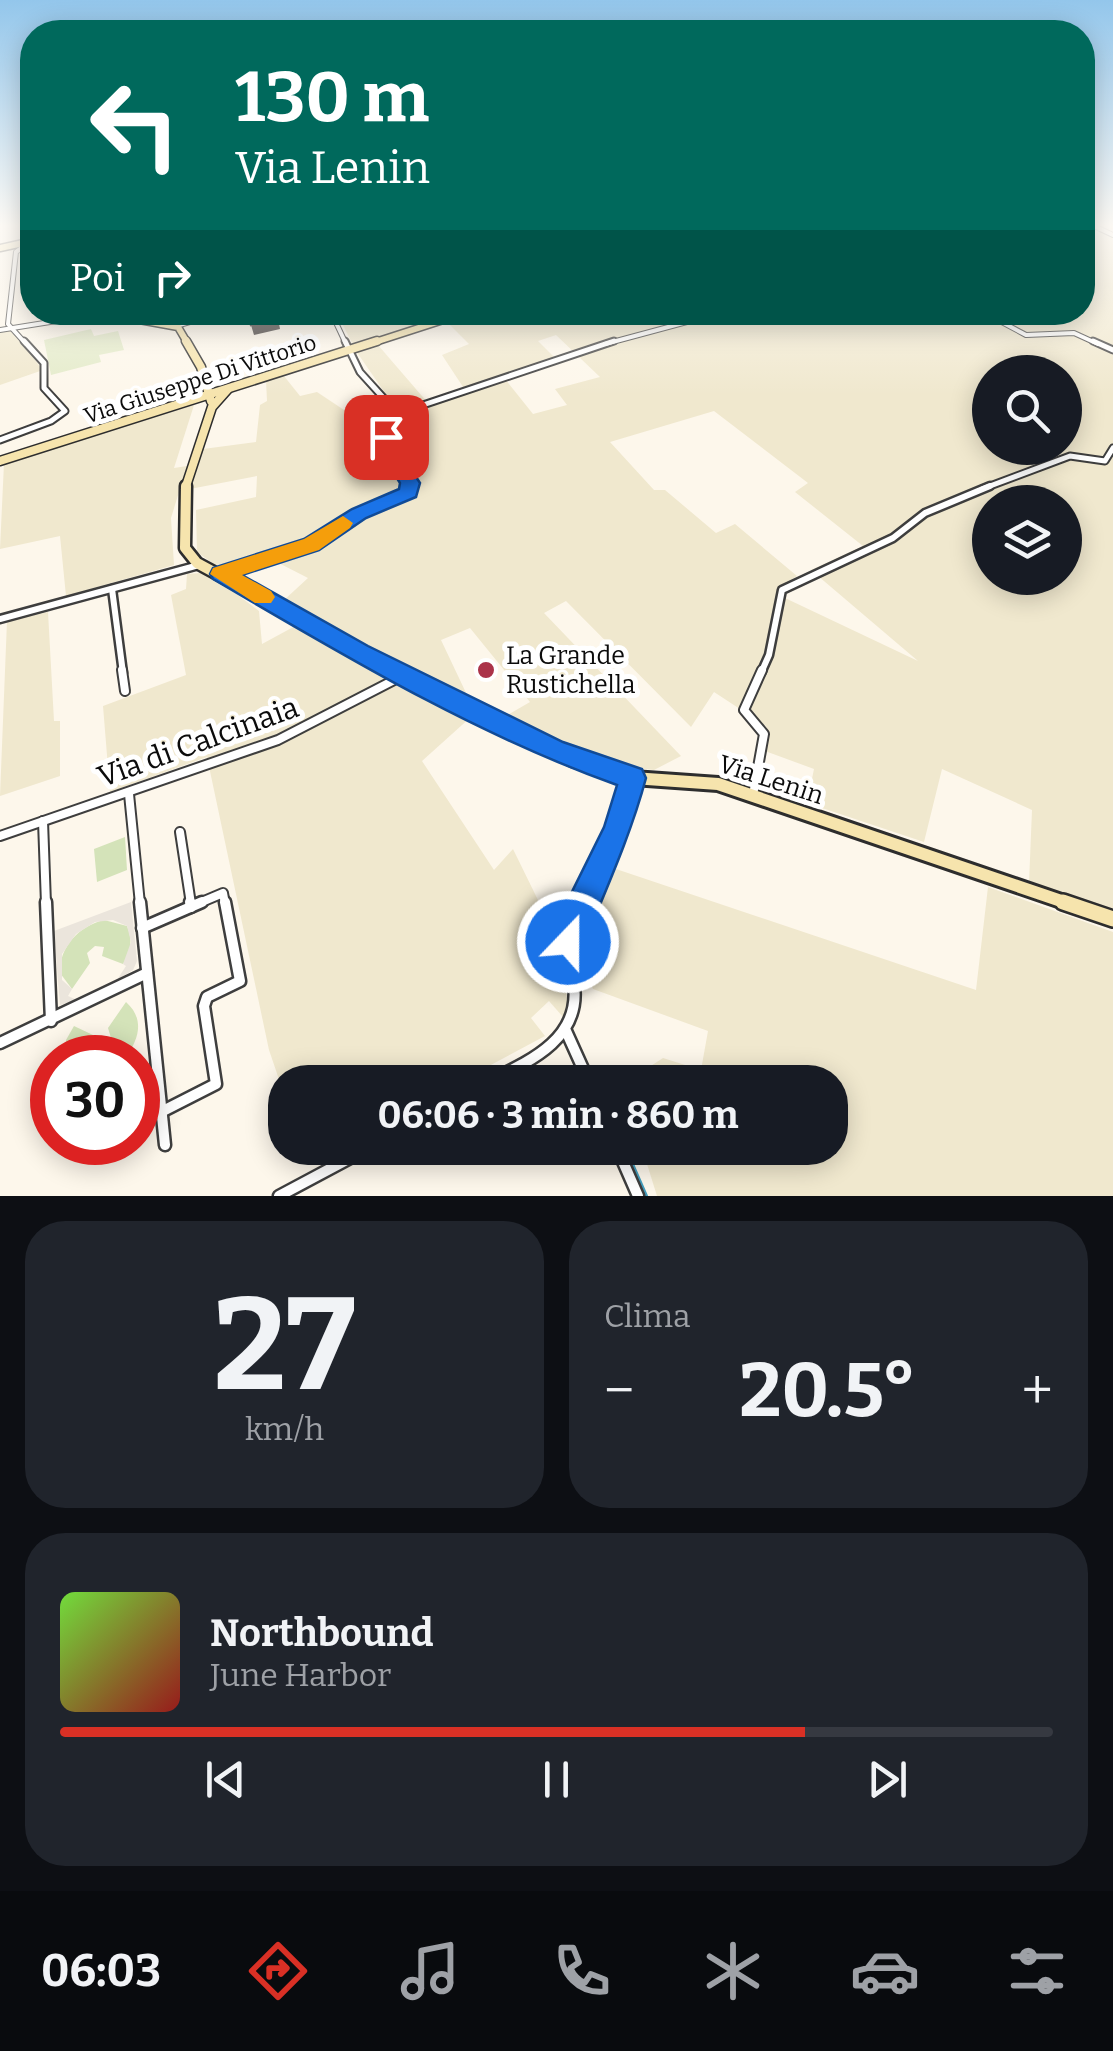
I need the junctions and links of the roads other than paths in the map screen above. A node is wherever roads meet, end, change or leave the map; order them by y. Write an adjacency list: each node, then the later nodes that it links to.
1 (14, 283): 10 (street)
2 (20, 324): 10 (street)
3 (169, 325): 9 (street)
4 (181, 325): 9 (street)
5 (338, 325): 12 (street)
6 (427, 325): 12 (street, Via Giuseppe Di Vittorio)
7 (674, 325): 18 (street)
8 (1008, 325): 13 (street)
9 (176, 326): 14 (street)
10 (10, 327): 11 (street); 19 (street)
11 (0, 330)
12 (349, 350): 15 (street, Via Giuseppe Di Vittorio); 18 (street)
13 (1113, 350)
14 (206, 384): 15 (street); 16 (street); 17 (street)
15 (228, 389): 16 (street)
16 (211, 401): 17 (street); 22 (street)
17 (186, 402): 21 (street, Via Giuseppe Di Vittorio)
18 (400, 416): 23 (street)
19 (0, 440)
20 (1113, 448): 30 (street)
21 (0, 462)
22 (200, 565): 23 (street, Via Lenin); 24 (street)
23 (221, 574): 26 (street, Via Lenin)
24 (112, 589): 25 (street); 27 (street)
25 (0, 620)
26 (404, 675): 28 (street, Via Lenin); 29 (street, Via di Calcinaia)
27 (125, 691)
28 (632, 778): 30 (street, Via Lenin); 39 (street)
29 (129, 793): 31 (street, Via di Calcinaia); 36 (street)
30 (753, 795): 35 (street, Via Lenin)
31 (44, 821): 33 (street, Via di Calcinaia); 38 (street)
32 (180, 832): 34 (street)
33 (0, 836)
34 (192, 906): 36 (street); 43 (street)
35 (1113, 919)
36 (142, 928): 37 (street)
37 (147, 973): 38 (street); 43 (street)
38 (51, 1021): 40 (street)
39 (566, 1031): 41 (street); 42 (street)
40 (0, 1043)
41 (522, 1065)
42 (581, 1065)
43 (161, 1112): 44 (street)
44 (165, 1146)
45 (337, 1165): 47 (street)
46 (624, 1165): 48 (street)
47 (279, 1196)
48 (638, 1196)

